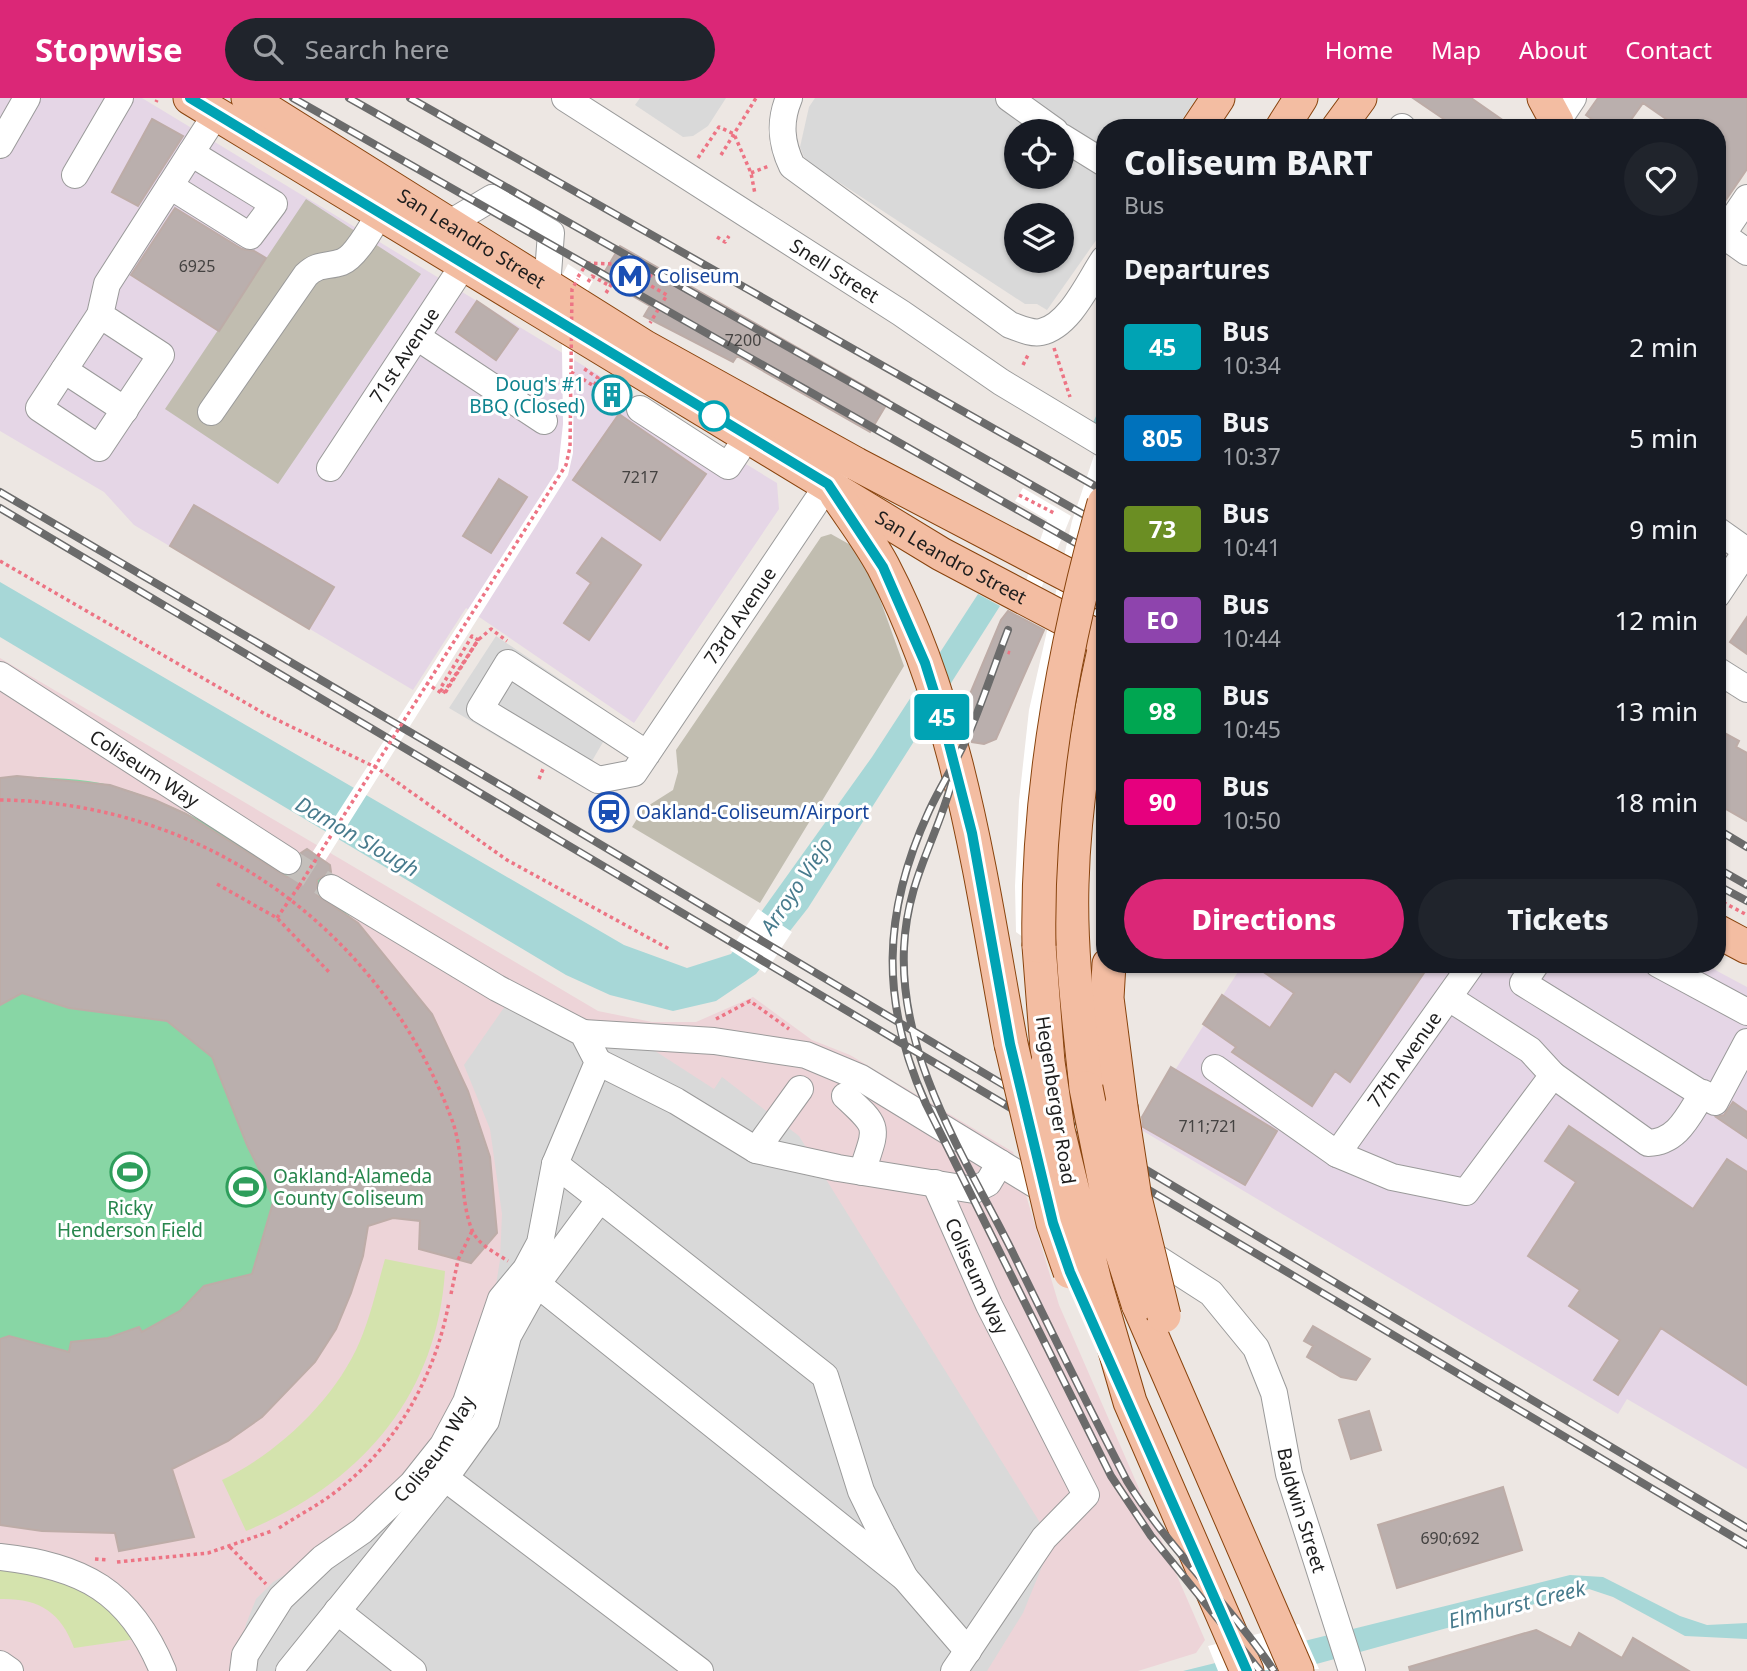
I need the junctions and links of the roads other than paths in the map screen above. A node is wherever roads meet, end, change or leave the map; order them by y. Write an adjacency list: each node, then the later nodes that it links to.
1 (27, 98): 17 (street)
2 (120, 98): 20 (street)
3 (248, 98): 23 (main road, San Leandro Street)
4 (565, 98): 11 (street, Snell Street)
5 (789, 98): 29 (street)
6 (1009, 98): 12 (street)
7 (1218, 98): 13 (main road)
8 (1301, 98): 14 (main road)
9 (1360, 98): 15 (main road)
10 (203, 106): 18 (street); 23 (main road, San Leandro Street)
11 (598, 107): 39 (street, Snell Street)
12 (1038, 119)
13 (1204, 119)
14 (1288, 119)
15 (1345, 119)
16 (1074, 144): 19 (street)
17 (0, 145)
18 (191, 153): 21 (street); 21 (street)
19 (1096, 158)
20 (75, 175)
21 (170, 186): 31 (street)
22 (1747, 198): 25 (street)
23 (387, 200): 24 (main road, San Leandro Street); 28 (main road, San Leandro Street); 36 (street)
24 (450, 223): 28 (main road, San Leandro Street); 30 (street)
25 (1726, 224)
26 (1726, 238): 27 (street)
27 (1747, 252)
28 (471, 253): 30 (main road, San Leandro Street); 32 (street, 71st Avenue); 38 (main road, San Leandro Street)
29 (1096, 271)
30 (562, 283): 41 (main road, San Leandro Street)
31 (100, 315): 33 (street); 35 (street)
32 (417, 337): 37 (street); 40 (street, 71st Avenue)
33 (64, 370): 35 (street); 35 (street)
34 (640, 409): 38 (street)
35 (125, 410)
36 (211, 412)
37 (544, 421)
38 (748, 436): 41 (main road, San Leandro Street)
39 (1096, 439)
40 (330, 468)
41 (837, 471): 42 (main road, San Leandro Street); 45 (main road, San Leandro Street); 49 (main road); 55 (street, 73rd Avenue)
42 (986, 532): 45 (main road); 48 (main road, San Leandro Street)
43 (1096, 535): 82 (main road, Hegenberger Road, bridge)
44 (1726, 536): 46 (street)
45 (914, 537): 49 (main road); 50 (main road, San Leandro Street)
46 (1747, 550): 47 (street)
47 (1726, 582)
48 (1096, 590)
49 (904, 611): 82 (main road, bridge)
50 (1096, 636)
51 (1726, 676): 53 (street)
52 (3, 682): 56 (street, Coliseum Way)
53 (1747, 689)
54 (1096, 693): 83 (main road, Hegenberger Road, bridge)
55 (640, 764): 55 (street)
56 (288, 861)
57 (331, 888): 66 (street)
58 (1726, 936): 59 (main road)
59 (1747, 947)
60 (1108, 973): 83 (main road, bridge)
61 (1466, 973): 64 (street, 77th Avenue)
62 (1528, 973): 72 (street)
63 (1675, 973): 65 (street)
64 (1450, 998): 70 (street); 75 (street, 77th Avenue)
65 (1747, 1012)
66 (583, 1033): 68 (street); 76 (street, Baldwin Street)
67 (1747, 1042): 72 (street)
68 (598, 1062): 74 (street); 77 (street, Coliseum Way)
69 (1215, 1068): 75 (street)
70 (1553, 1075): 72 (street); 75 (street)
71 (800, 1089): 74 (street)
72 (1703, 1093)
73 (845, 1096): 78 (street)
74 (756, 1150): 78 (street)
75 (1337, 1154)
76 (1000, 1163): 79 (street); 90 (street, Baldwin Street)
77 (555, 1164): 80 (street); 81 (street, Coliseum Way)
78 (862, 1172): 79 (street)
79 (935, 1183): 88 (street, Coliseum Way)
80 (600, 1199): 81 (street); 86 (street)
81 (532, 1277): 84 (street); 86 (street); 93 (street, Coliseum Way)
82 (1082, 1277): 97 (main road)
83 (1151, 1310): 98 (main road, Hegenberger Road)
84 (445, 1479): 87 (street); 96 (street)
85 (0, 1556): 92 (street)
86 (905, 1578): 88 (street)
87 (337, 1611): 94 (street); 95 (street)
88 (961, 1661)
89 (0, 1664): 91 (street)
90 (1350, 1667)
91 (10, 1671)
92 (163, 1671)
93 (243, 1671)
94 (289, 1671)
95 (413, 1671)
96 (700, 1671)
97 (1247, 1671)
98 (1297, 1671)

